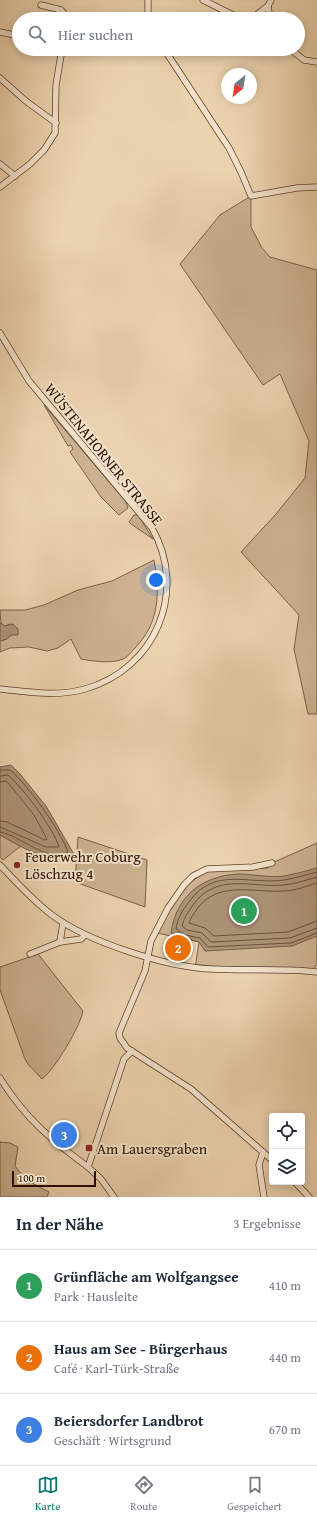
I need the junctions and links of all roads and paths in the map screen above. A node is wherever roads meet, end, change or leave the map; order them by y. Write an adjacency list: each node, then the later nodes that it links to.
1 (148, 0): 6 (street)
2 (203, 0): 7 (street)
3 (270, 3): 8 (street)
4 (41, 5): 5 (street)
5 (63, 12)
6 (148, 12)
7 (227, 12)
8 (259, 12)
9 (0, 32): 10 (street)
10 (12, 35)
11 (61, 56): 16 (street)
12 (169, 56): 20 (street)
13 (299, 56): 14 (street)
14 (317, 62)
15 (0, 78): 16 (street)
16 (56, 123): 18 (street)
17 (0, 164): 18 (street)
18 (14, 176): 19 (street)
19 (0, 187)
20 (317, 187)
21 (0, 332): 22 (street, WÜSTENAHORNER STRASSE)
22 (0, 689)
23 (272, 863): 29 (street)
24 (0, 865): 25 (street)
25 (63, 923): 26 (street); 27 (street)
26 (85, 935): 27 (street); 29 (street)
27 (60, 942): 28 (street)
28 (30, 954)
29 (146, 956): 30 (street); 31 (street)
30 (317, 972)
31 (132, 1051): 33 (street); 35 (street)
32 (0, 1078): 35 (street)
33 (263, 1152): 34 (street); 38 (street)
34 (269, 1157)
35 (88, 1166): 37 (street)
36 (298, 1185): 39 (street)
37 (114, 1197)
38 (264, 1197)
39 (309, 1197)

